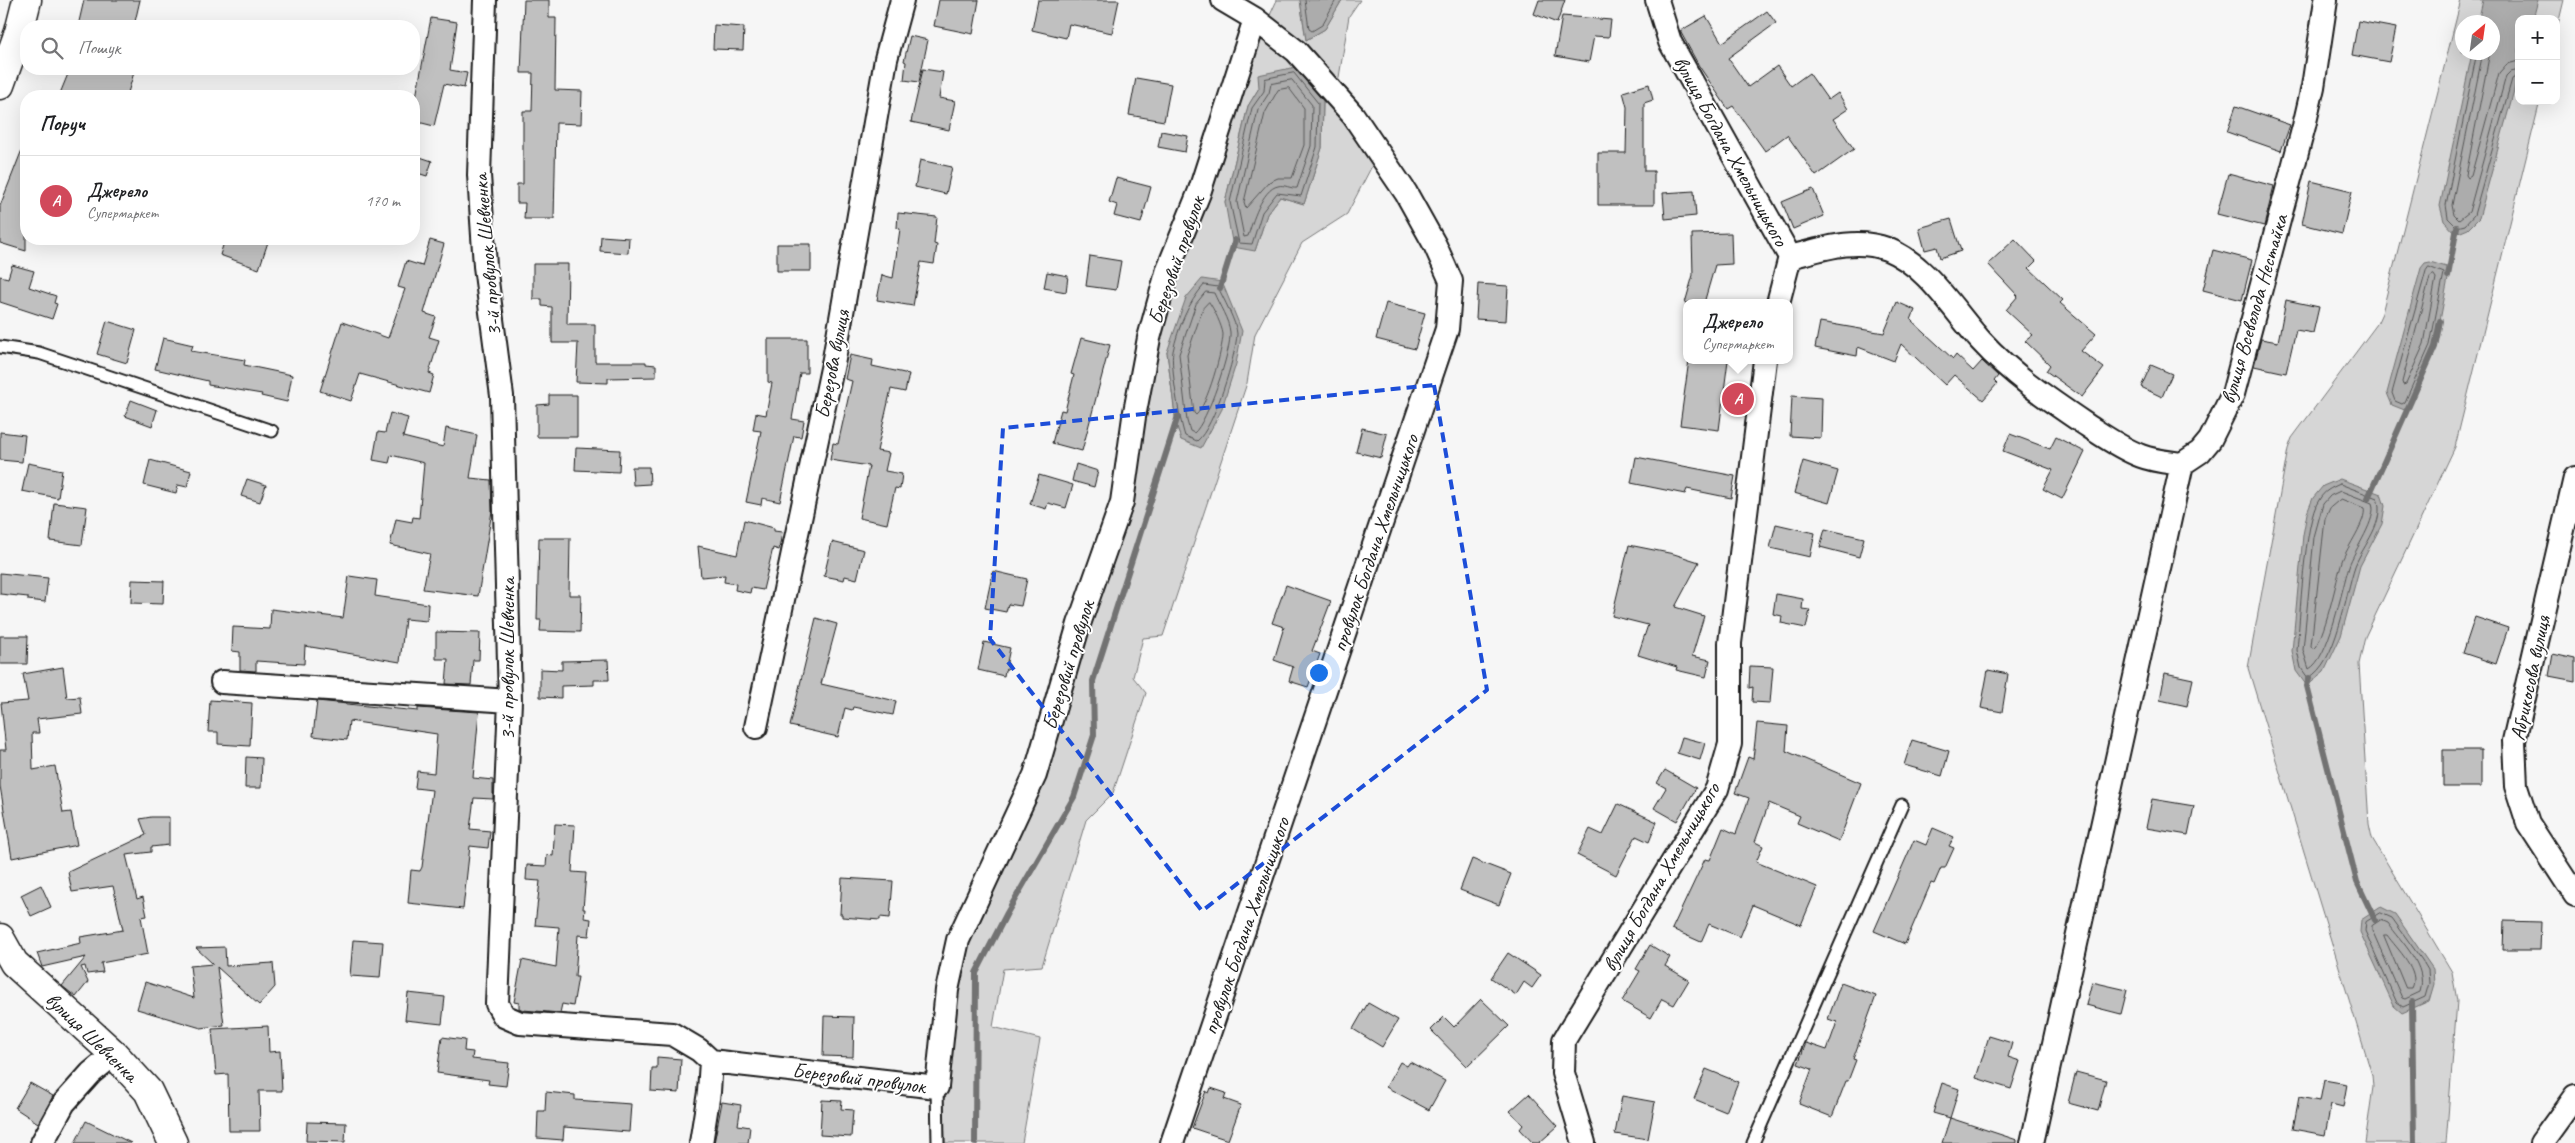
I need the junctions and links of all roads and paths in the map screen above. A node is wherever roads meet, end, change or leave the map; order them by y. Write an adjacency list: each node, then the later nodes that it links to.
1 (27, 0): 8 (street)
2 (485, 0): 19 (street, 3-й провулок Шевченка)
3 (902, 0): 20 (street, Березова вулиця)
4 (1223, 0): 7 (street, провулок Богдана Хмельницького)
5 (1658, 0): 11 (street, вулиця Богдана Хмельницького)
6 (2326, 0): 16 (street, вулиця Всеволода Нестайка)
7 (1255, 19): 27 (street, Березовий провулок); 33 (street, провулок Богдана Хмельницького)
8 (22, 20)
9 (20, 28): 10 (street)
10 (0, 84)
11 (1790, 256): 12 (street, вулиця Богдана Хмельницького); 16 (street)
12 (1779, 299)
13 (0, 347): 15 (lane)
14 (1765, 364): 34 (street, вулиця Богдана Хмельницького)
15 (272, 431)
16 (2182, 464): 36 (street)
17 (2575, 478): 22 (street, Абрикосова вулиця)
18 (222, 682): 19 (street)
19 (510, 701): 26 (street, 3-й провулок Шевченка)
20 (756, 727)
21 (1902, 805): 35 (lane)
22 (2575, 895)
23 (0, 938): 24 (street, вулиця Шевченка)
24 (7, 963): 25 (street, вулиця Шевченка)
25 (114, 1054): 29 (street); 30 (street, вулиця Шевченка)
26 (711, 1061): 27 (street, Березовий провулок); 31 (street)
27 (936, 1087): 32 (lane)
28 (2575, 1096): 37 (street)
29 (42, 1143)
30 (173, 1143)
31 (701, 1143)
32 (938, 1143)
33 (1172, 1143)
34 (1584, 1143)
35 (1753, 1143)
36 (2032, 1143)
37 (2541, 1143)

